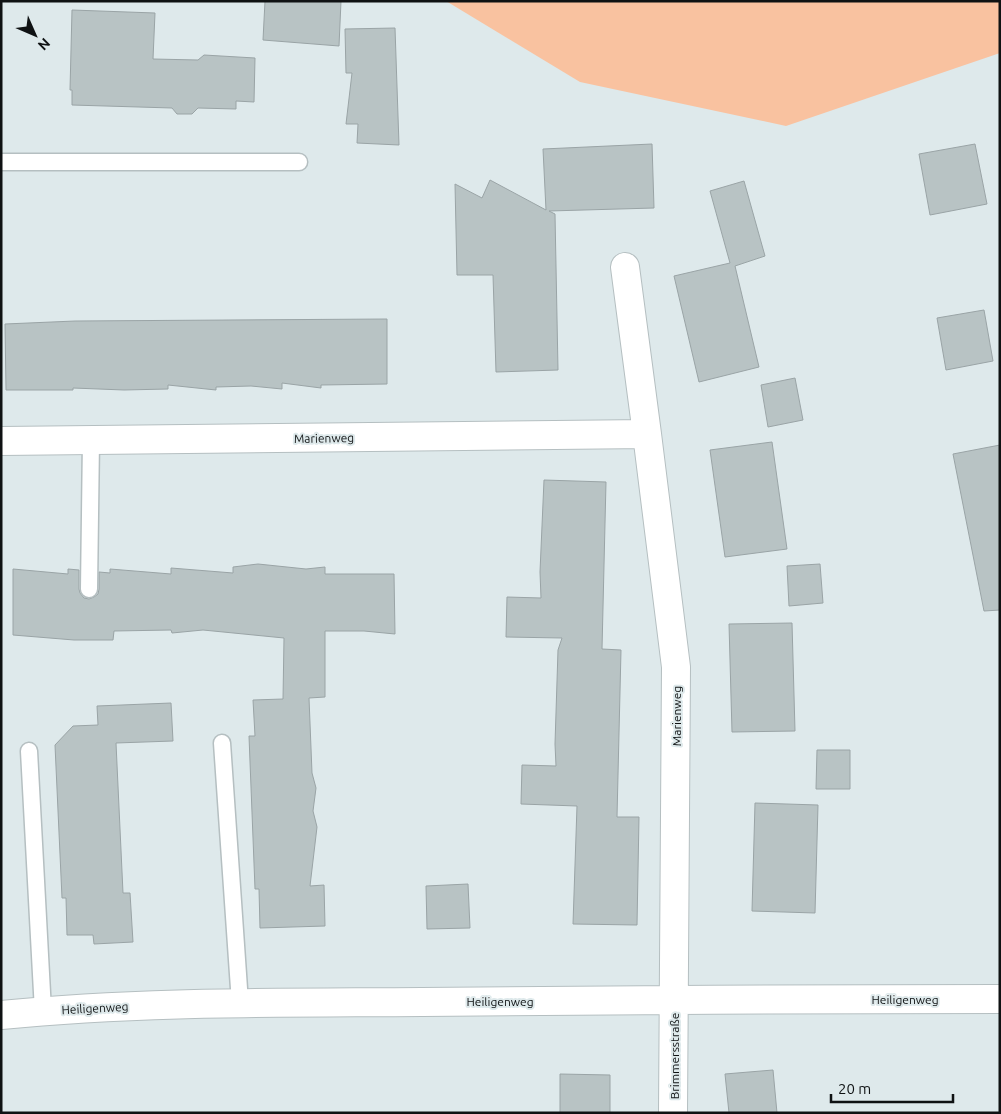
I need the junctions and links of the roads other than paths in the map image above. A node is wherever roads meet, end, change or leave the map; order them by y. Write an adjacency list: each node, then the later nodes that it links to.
1 (1, 162): 2 (lane)
2 (299, 162)
3 (625, 267): 4 (street, Marienweg)
4 (647, 434): 5 (street, Marienweg); 11 (street, Marienweg)
5 (91, 440): 6 (street, Marienweg); 7 (lane)
6 (1, 441)
7 (89, 589)
8 (222, 743): 12 (lane)
9 (29, 751): 13 (lane)
10 (1000, 999): 11 (street, Heiligenweg)
11 (674, 1000): 12 (street, Heiligenweg); 15 (street, Brimmersstraße)
12 (240, 1003): 13 (street, Heiligenweg)
13 (43, 1011): 14 (street, Heiligenweg)
14 (1, 1015)
15 (674, 1113)

